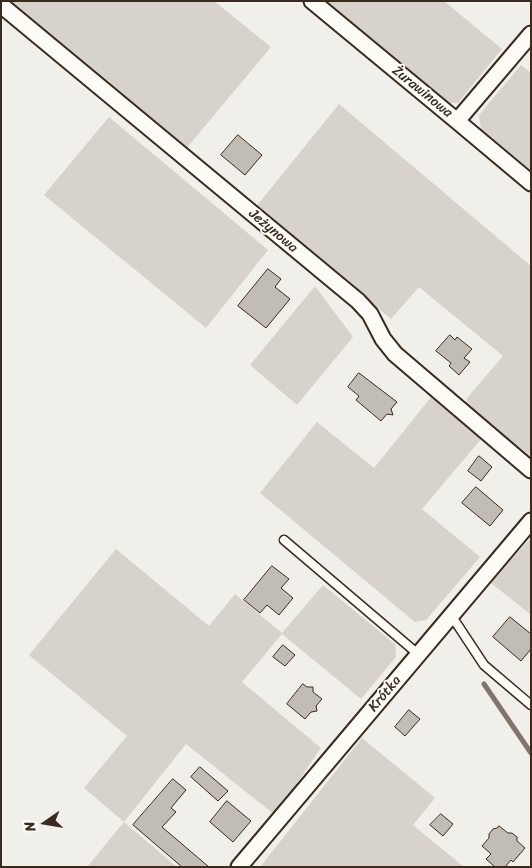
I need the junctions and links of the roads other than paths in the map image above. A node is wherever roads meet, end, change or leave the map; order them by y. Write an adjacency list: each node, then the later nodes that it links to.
1 (312, 1): 4 (street, Żurawinowa)
2 (1, 6): 6 (street, Jeżynowa)
3 (531, 34): 4 (street)
4 (457, 121): 5 (street, Żurawinowa)
5 (531, 183)
6 (531, 470)
7 (531, 520): 9 (street, Krótka)
8 (284, 540): 10 (lane)
9 (451, 615): 10 (street, Krótka); 11 (lane)
10 (418, 654): 12 (street, Krótka)
11 (531, 705)
12 (239, 867)

